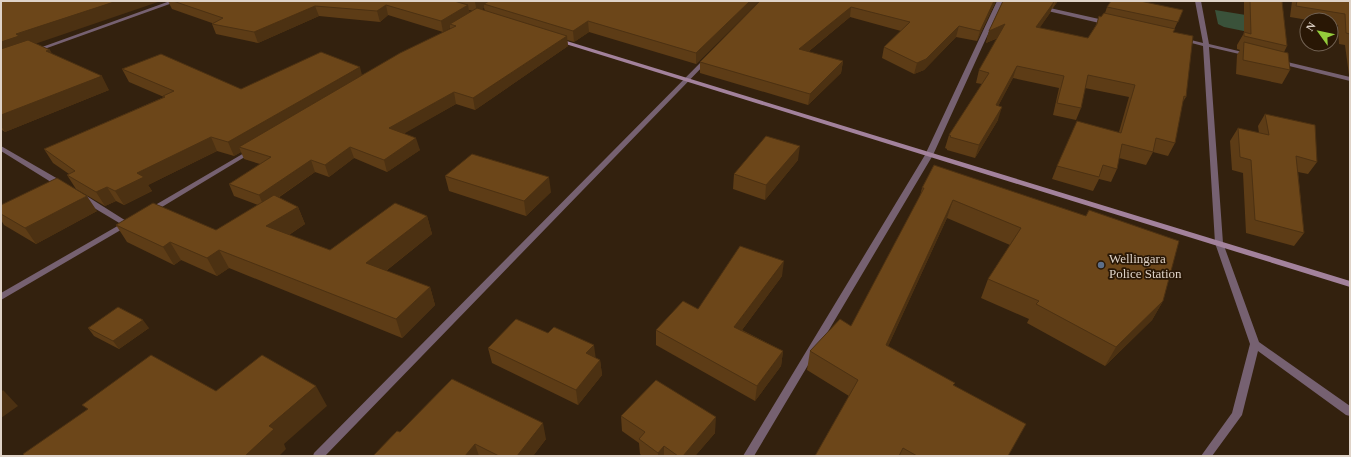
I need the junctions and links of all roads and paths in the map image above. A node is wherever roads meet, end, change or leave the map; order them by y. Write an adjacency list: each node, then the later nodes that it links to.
1 (175, 1): 9 (street)
2 (1000, 1): 17 (street)
3 (1198, 1): 8 (street)
4 (1038, 8): 5 (street)
5 (1114, 24)
6 (553, 38): 13 (street)
7 (1175, 38): 8 (street)
8 (1206, 44): 10 (street); 19 (street)
9 (30, 52)
10 (1251, 55)
11 (709, 57): 13 (street)
12 (1274, 61): 14 (street)
13 (688, 79): 17 (street); 24 (street)
14 (1350, 79)
15 (1, 148): 21 (street)
16 (255, 148): 18 (street)
17 (929, 155): 19 (street); 25 (street)
18 (141, 216)
19 (1219, 243): 20 (street); 22 (street)
20 (1350, 284)
21 (1, 297)
22 (1254, 344): 23 (street); 26 (street)
23 (1350, 412)
24 (318, 456)
25 (748, 456)
26 (1206, 456)

